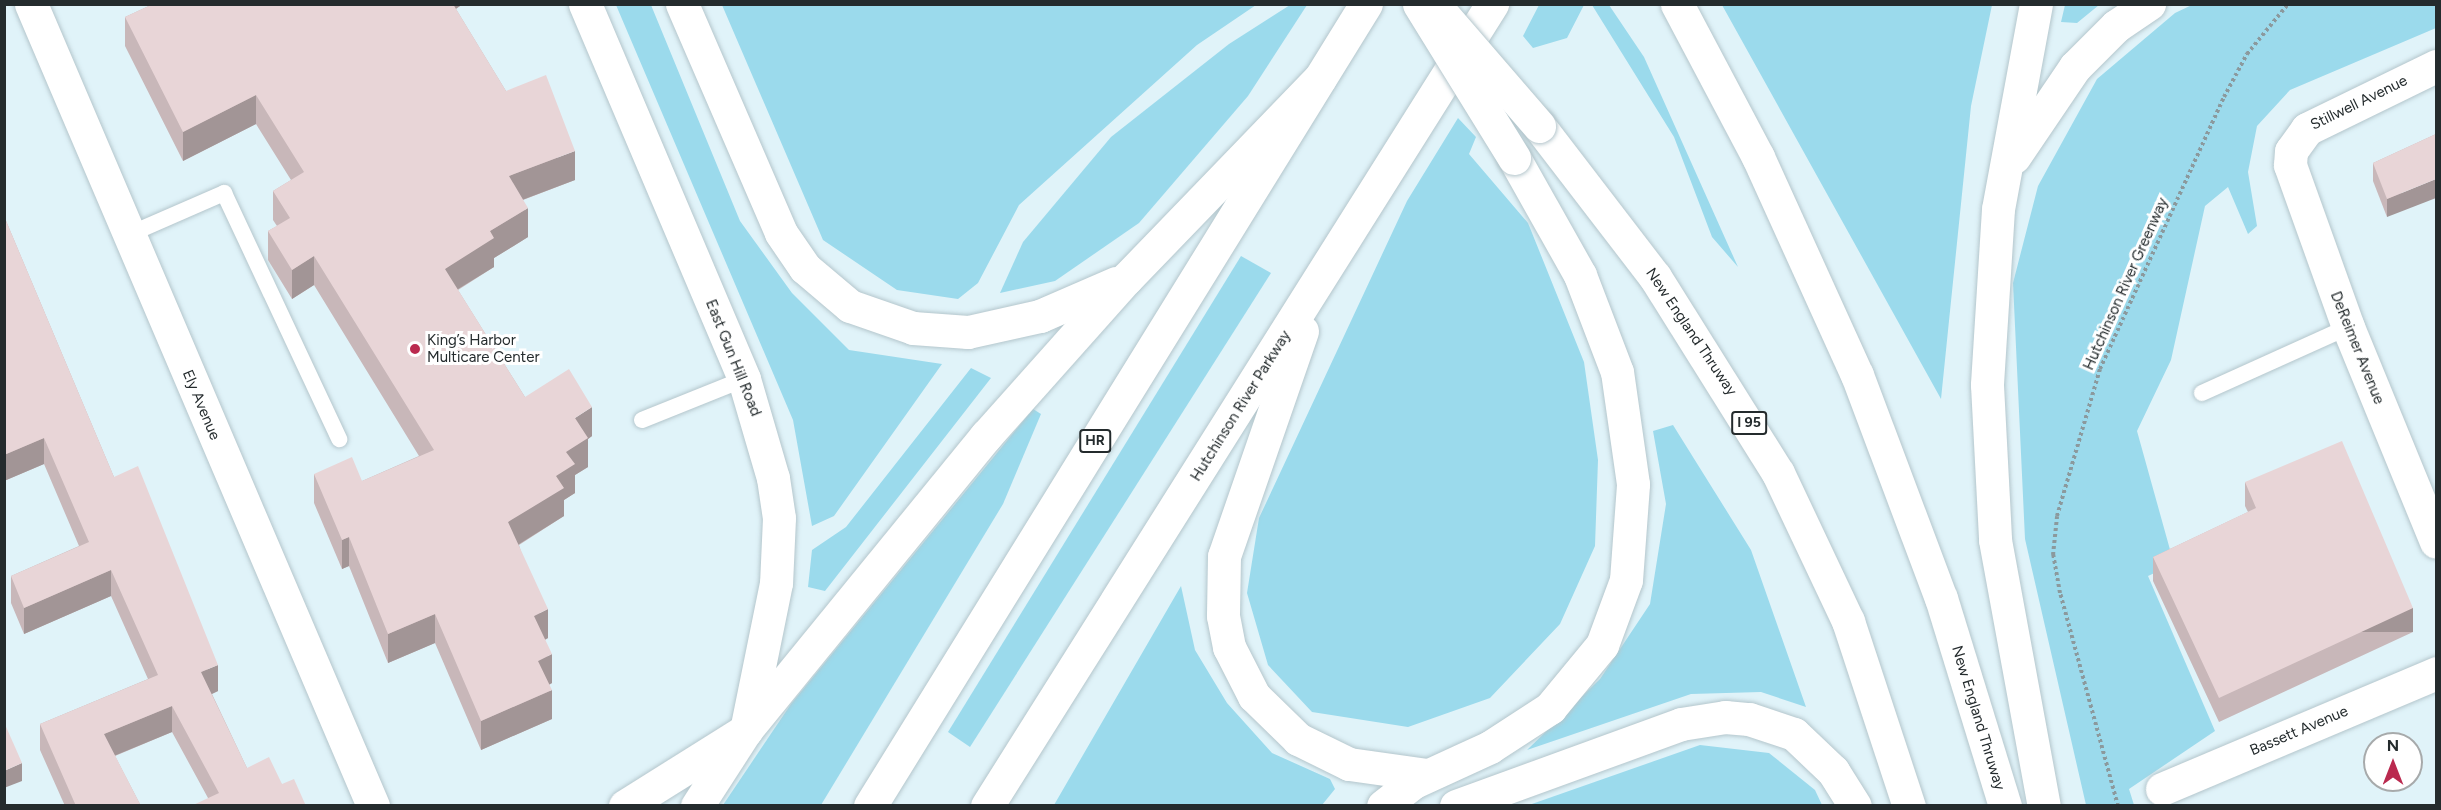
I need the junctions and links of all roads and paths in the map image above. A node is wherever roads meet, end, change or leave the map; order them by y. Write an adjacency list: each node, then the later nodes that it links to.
1 (31, 4): 16 (main road, Ely Avenue)
2 (585, 4): 20 (main road, East Gun Hill Road)
3 (682, 4): 17 (main road)
4 (1366, 4): 13 (main road, HR)
5 (1419, 4): 27 (main road, bridge)
6 (1434, 4): 39 (main road, New England Thruway / I 95, bridge)
7 (1492, 4): 18 (main road, Hutchinson River Parkway)
8 (1677, 4): 30 (main road, New England Thruway)
9 (2036, 4): 15 (main road)
10 (2149, 4): 15 (main road)
11 (2288, 4): 40 (path, Hutchinson River Greenway)
12 (2436, 66): 14 (main road, Stillwell Avenue)
13 (1320, 78): 17 (main road); 34 (main road, HR)
14 (2291, 151): 19 (main road, DeReimer Avenue)
15 (2003, 174): 29 (main road)
16 (128, 235): 23 (lane); 31 (main road, Ely Avenue)
17 (1126, 279): 26 (main road)
18 (1318, 283): 27 (main road); 35 (main road, Hutchinson River Parkway)
19 (2348, 327): 21 (lane); 24 (main road, DeReimer Avenue)
20 (744, 379): 22 (lane); 26 (main road, East Gun Hill Road)
21 (2202, 393)
22 (642, 420)
23 (339, 440)
24 (2436, 542)
25 (2436, 673): 28 (main road, Bassett Avenue)
26 (746, 730): 32 (main road); 33 (main road)
27 (1427, 775): 36 (main road)
28 (2162, 789)
29 (2043, 794)
30 (2005, 803)
31 (373, 806)
32 (625, 806)
33 (698, 806)
34 (870, 806)
35 (987, 806)
36 (1383, 806)
37 (1456, 806): 38 (main road)
38 (1855, 806)
39 (1909, 806)
40 (2118, 806)

